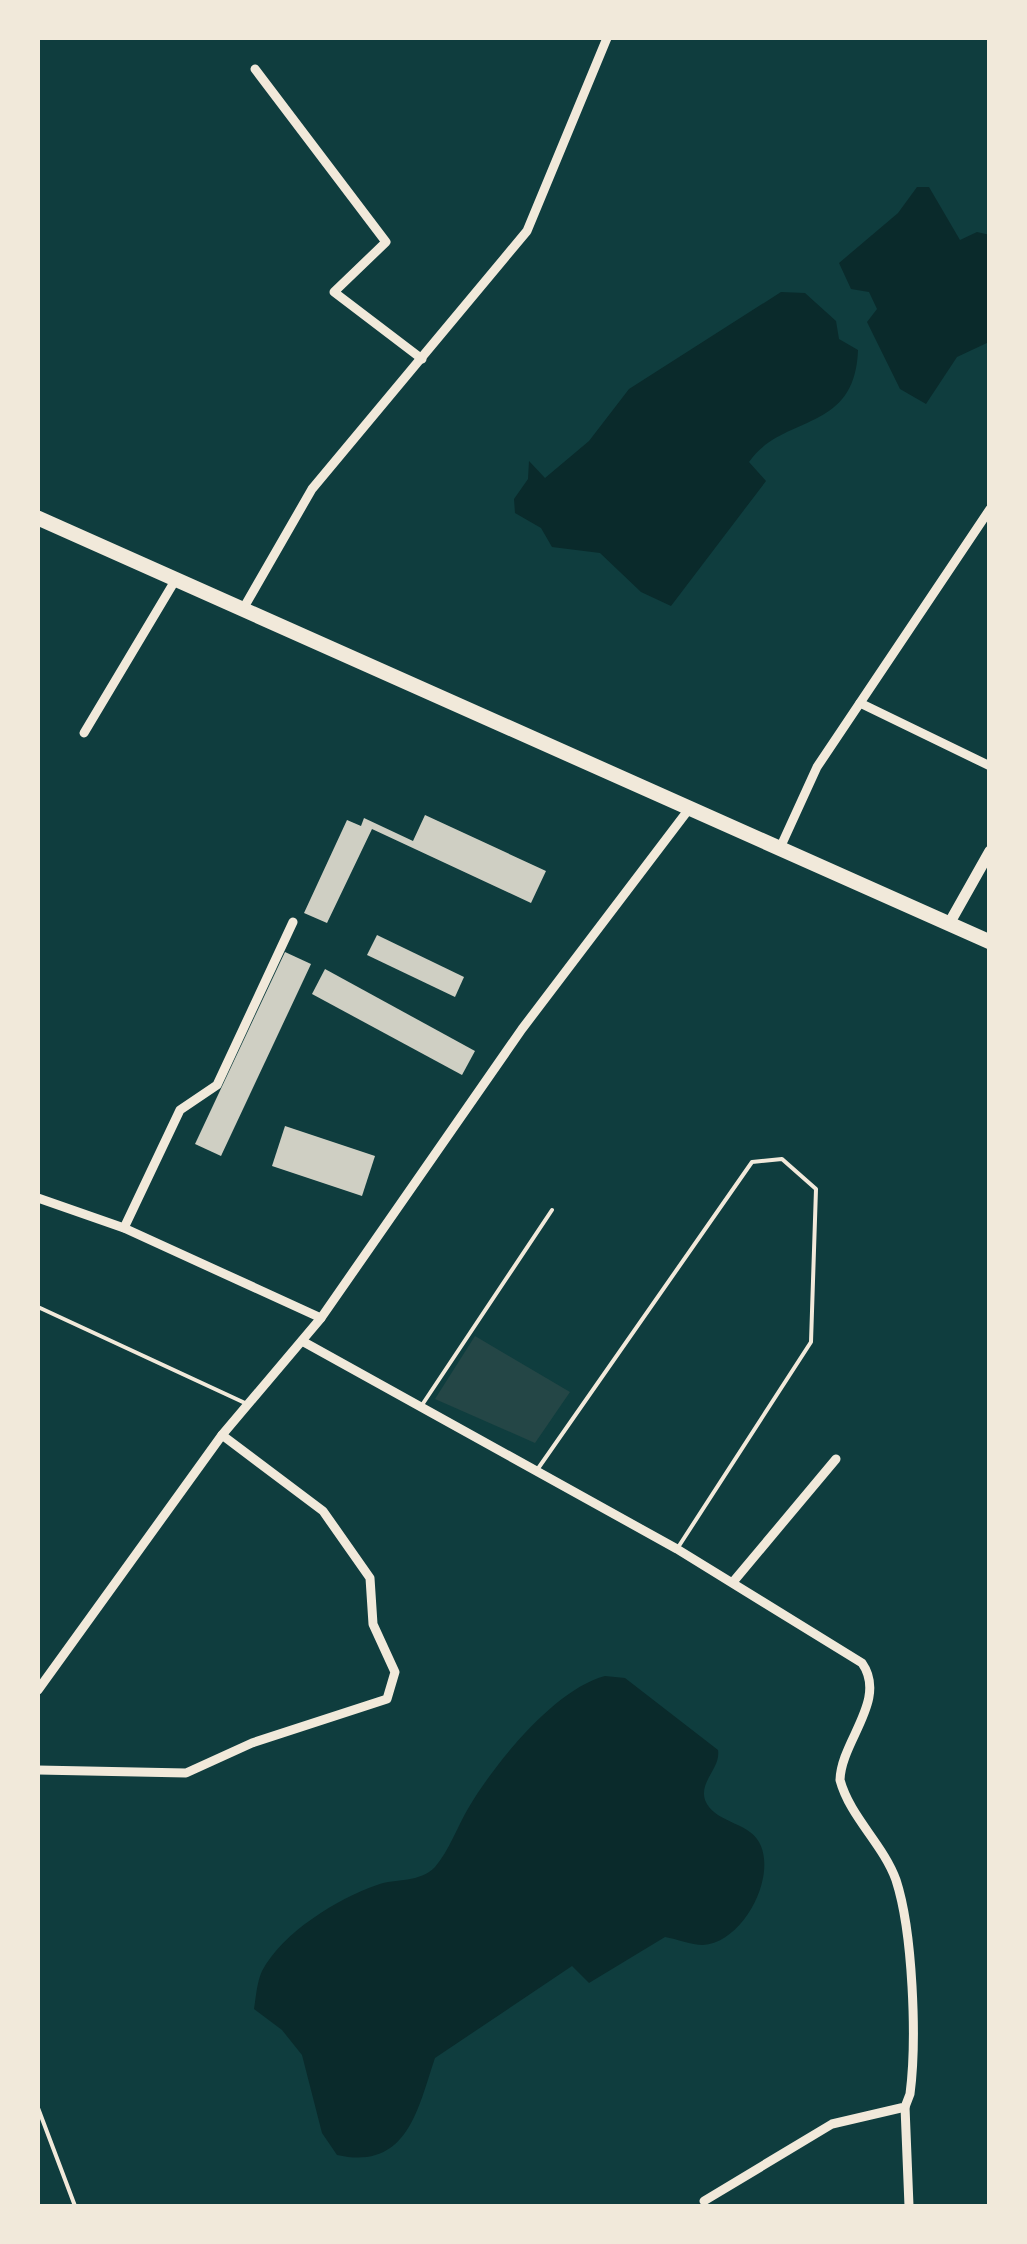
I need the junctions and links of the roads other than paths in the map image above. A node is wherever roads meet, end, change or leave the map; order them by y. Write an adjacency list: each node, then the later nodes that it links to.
1 (607, 38): 3 (street)
2 (256, 69): 3 (street)
3 (422, 359): 7 (street)
4 (990, 509): 8 (street)
5 (38, 518): 6 (highway)
6 (176, 580): 7 (highway); 9 (street)
7 (242, 610): 11 (highway)
8 (860, 703): 10 (street); 12 (street)
9 (84, 733)
10 (990, 766)
11 (689, 808): 12 (highway); 21 (street)
12 (780, 848): 15 (highway)
13 (990, 851): 15 (street)
14 (293, 922): 19 (street)
15 (950, 922): 16 (highway)
16 (990, 942)
17 (38, 1198): 19 (street)
18 (552, 1210): 24 (lane)
19 (124, 1228): 21 (street)
20 (38, 1306): 23 (lane)
21 (321, 1318): 22 (street)
22 (302, 1341): 23 (street); 24 (street)
23 (250, 1405): 25 (street)
24 (422, 1405): 27 (street)
25 (222, 1435): 30 (street); 31 (street)
26 (836, 1459): 29 (street)
27 (536, 1473): 28 (street); 28 (lane)
28 (677, 1548): 29 (street)
29 (733, 1582): 32 (street)
30 (38, 1690)
31 (38, 1770)
32 (905, 2106): 34 (street); 36 (street)
33 (38, 2108): 35 (lane)
34 (704, 2201)
35 (75, 2206)
36 (908, 2206)

